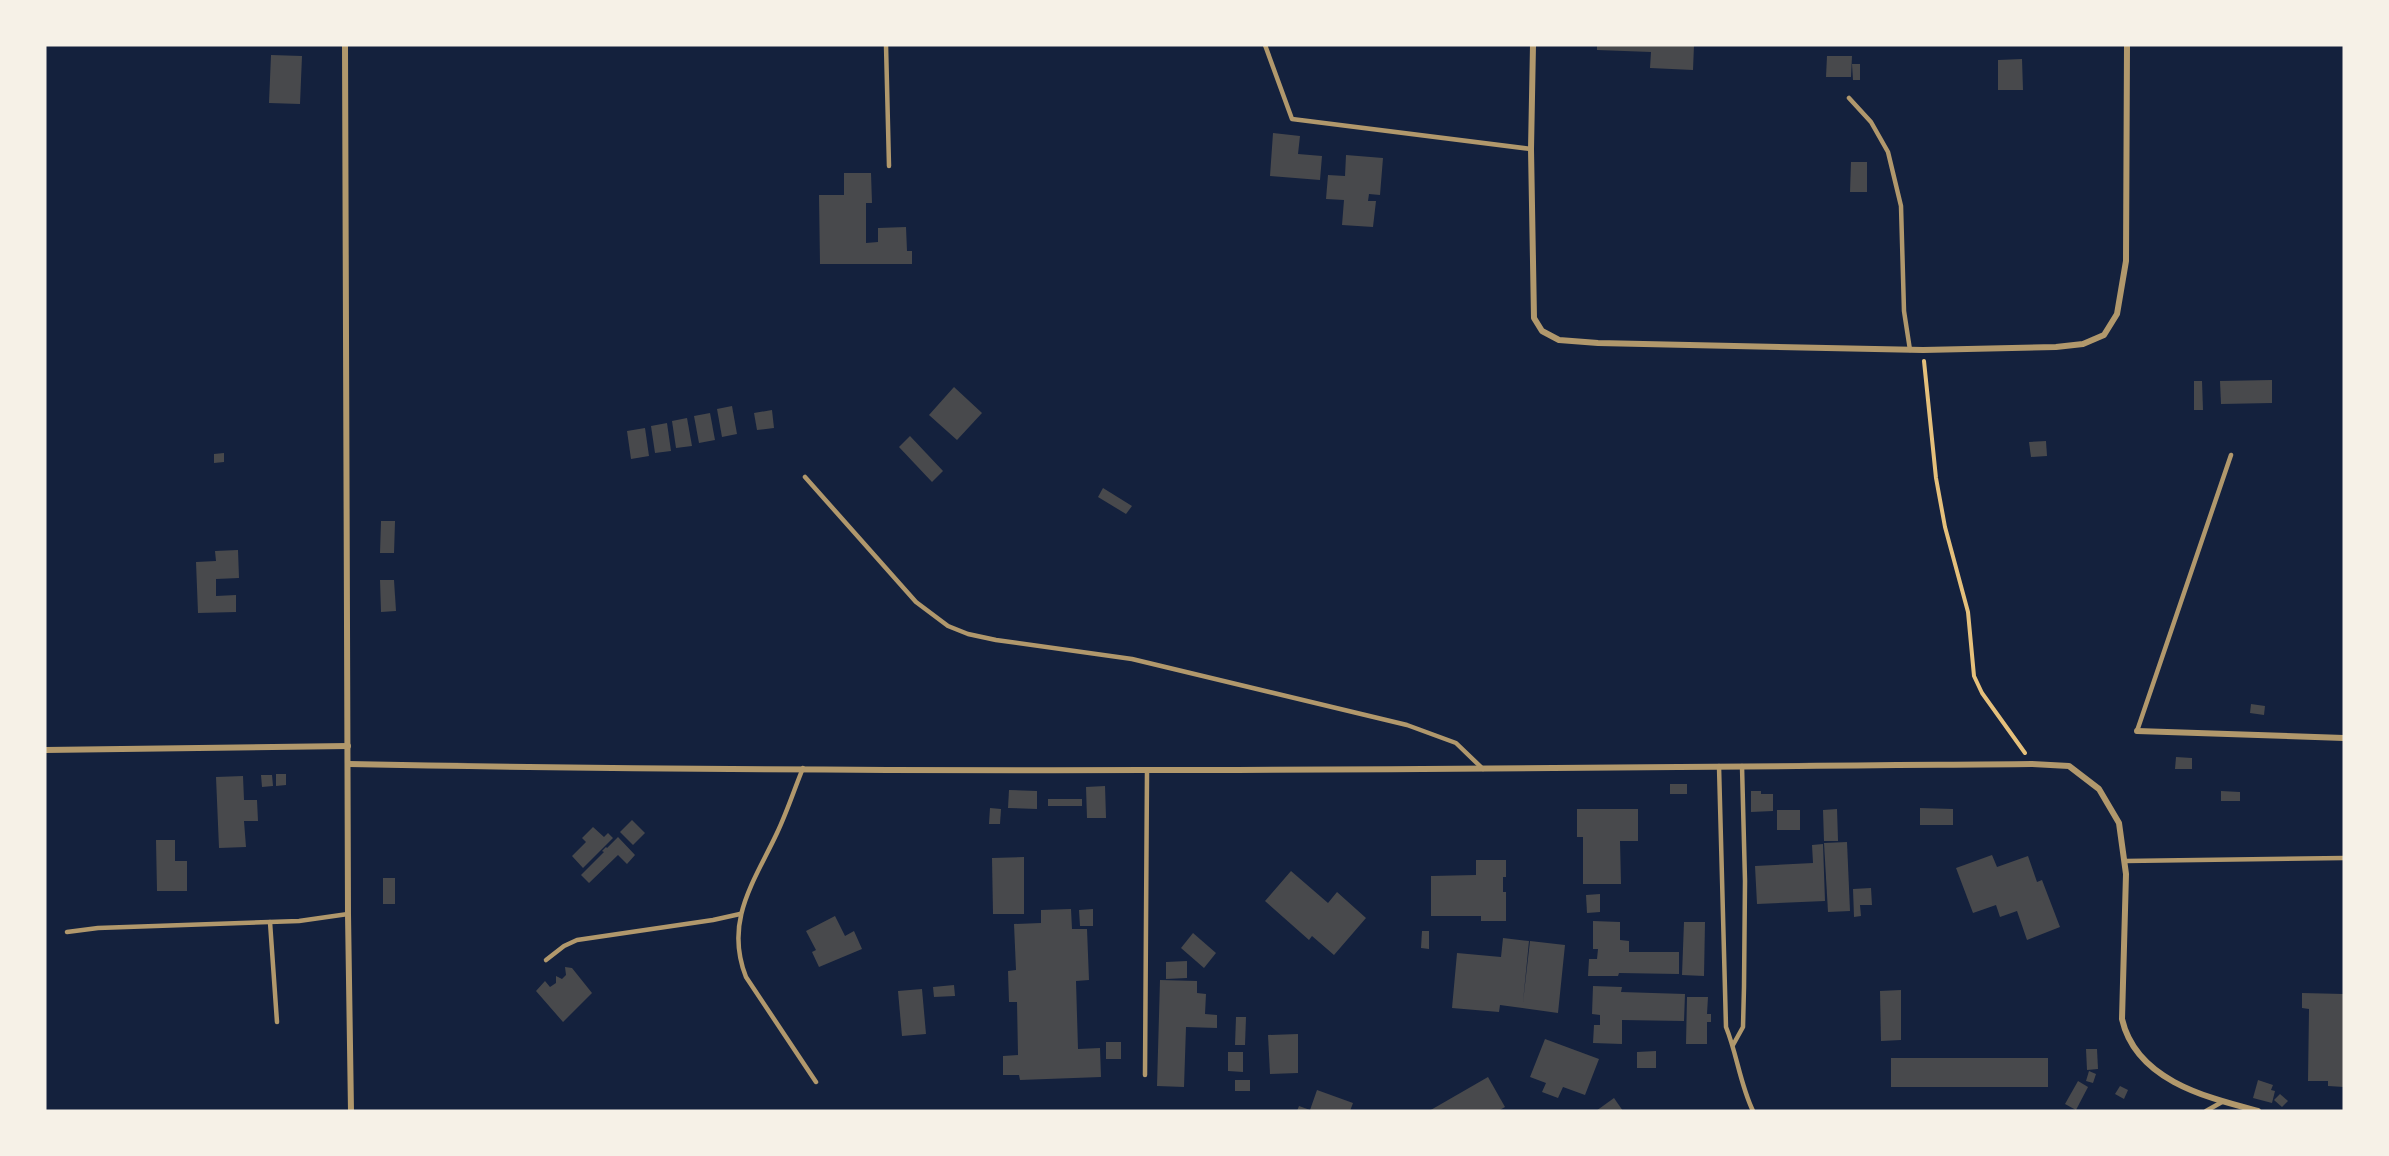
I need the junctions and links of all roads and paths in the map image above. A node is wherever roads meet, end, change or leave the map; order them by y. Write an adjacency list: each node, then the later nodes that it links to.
1 (345, 45): 15 (street)
2 (886, 45): 8 (lane)
3 (1265, 45): 7 (lane)
4 (1533, 45): 7 (street)
5 (2127, 45): 10 (street)
6 (1849, 98): 9 (lane)
7 (1532, 149): 9 (street)
8 (890, 166)
9 (1910, 350): 10 (street)
10 (1923, 350): 18 (path)
11 (2231, 455): 13 (lane)
12 (805, 477): 22 (lane)
13 (2137, 731): 14 (street)
14 (2344, 738)
15 (348, 746): 16 (street); 17 (street)
16 (45, 750)
17 (349, 764): 21 (street); 26 (street)
18 (2031, 764): 20 (street); 25 (street)
19 (1719, 766): 20 (street); 22 (street); 32 (lane)
20 (1742, 766): 32 (lane)
21 (803, 768): 23 (street); 27 (lane)
22 (1483, 769): 23 (street)
23 (1147, 771): 33 (lane)
24 (2344, 858): 25 (lane)
25 (2125, 861): 35 (street)
26 (348, 914): 28 (lane); 36 (street)
27 (740, 914): 30 (lane); 34 (lane)
28 (270, 922): 29 (lane); 31 (lane)
29 (67, 932)
30 (546, 960)
31 (277, 1022)
32 (1733, 1045): 37 (lane)
33 (1145, 1075)
34 (816, 1082)
35 (2222, 1102): 38 (lane); 39 (street)
36 (351, 1111)
37 (1753, 1111)
38 (2206, 1111)
39 (2258, 1111)

